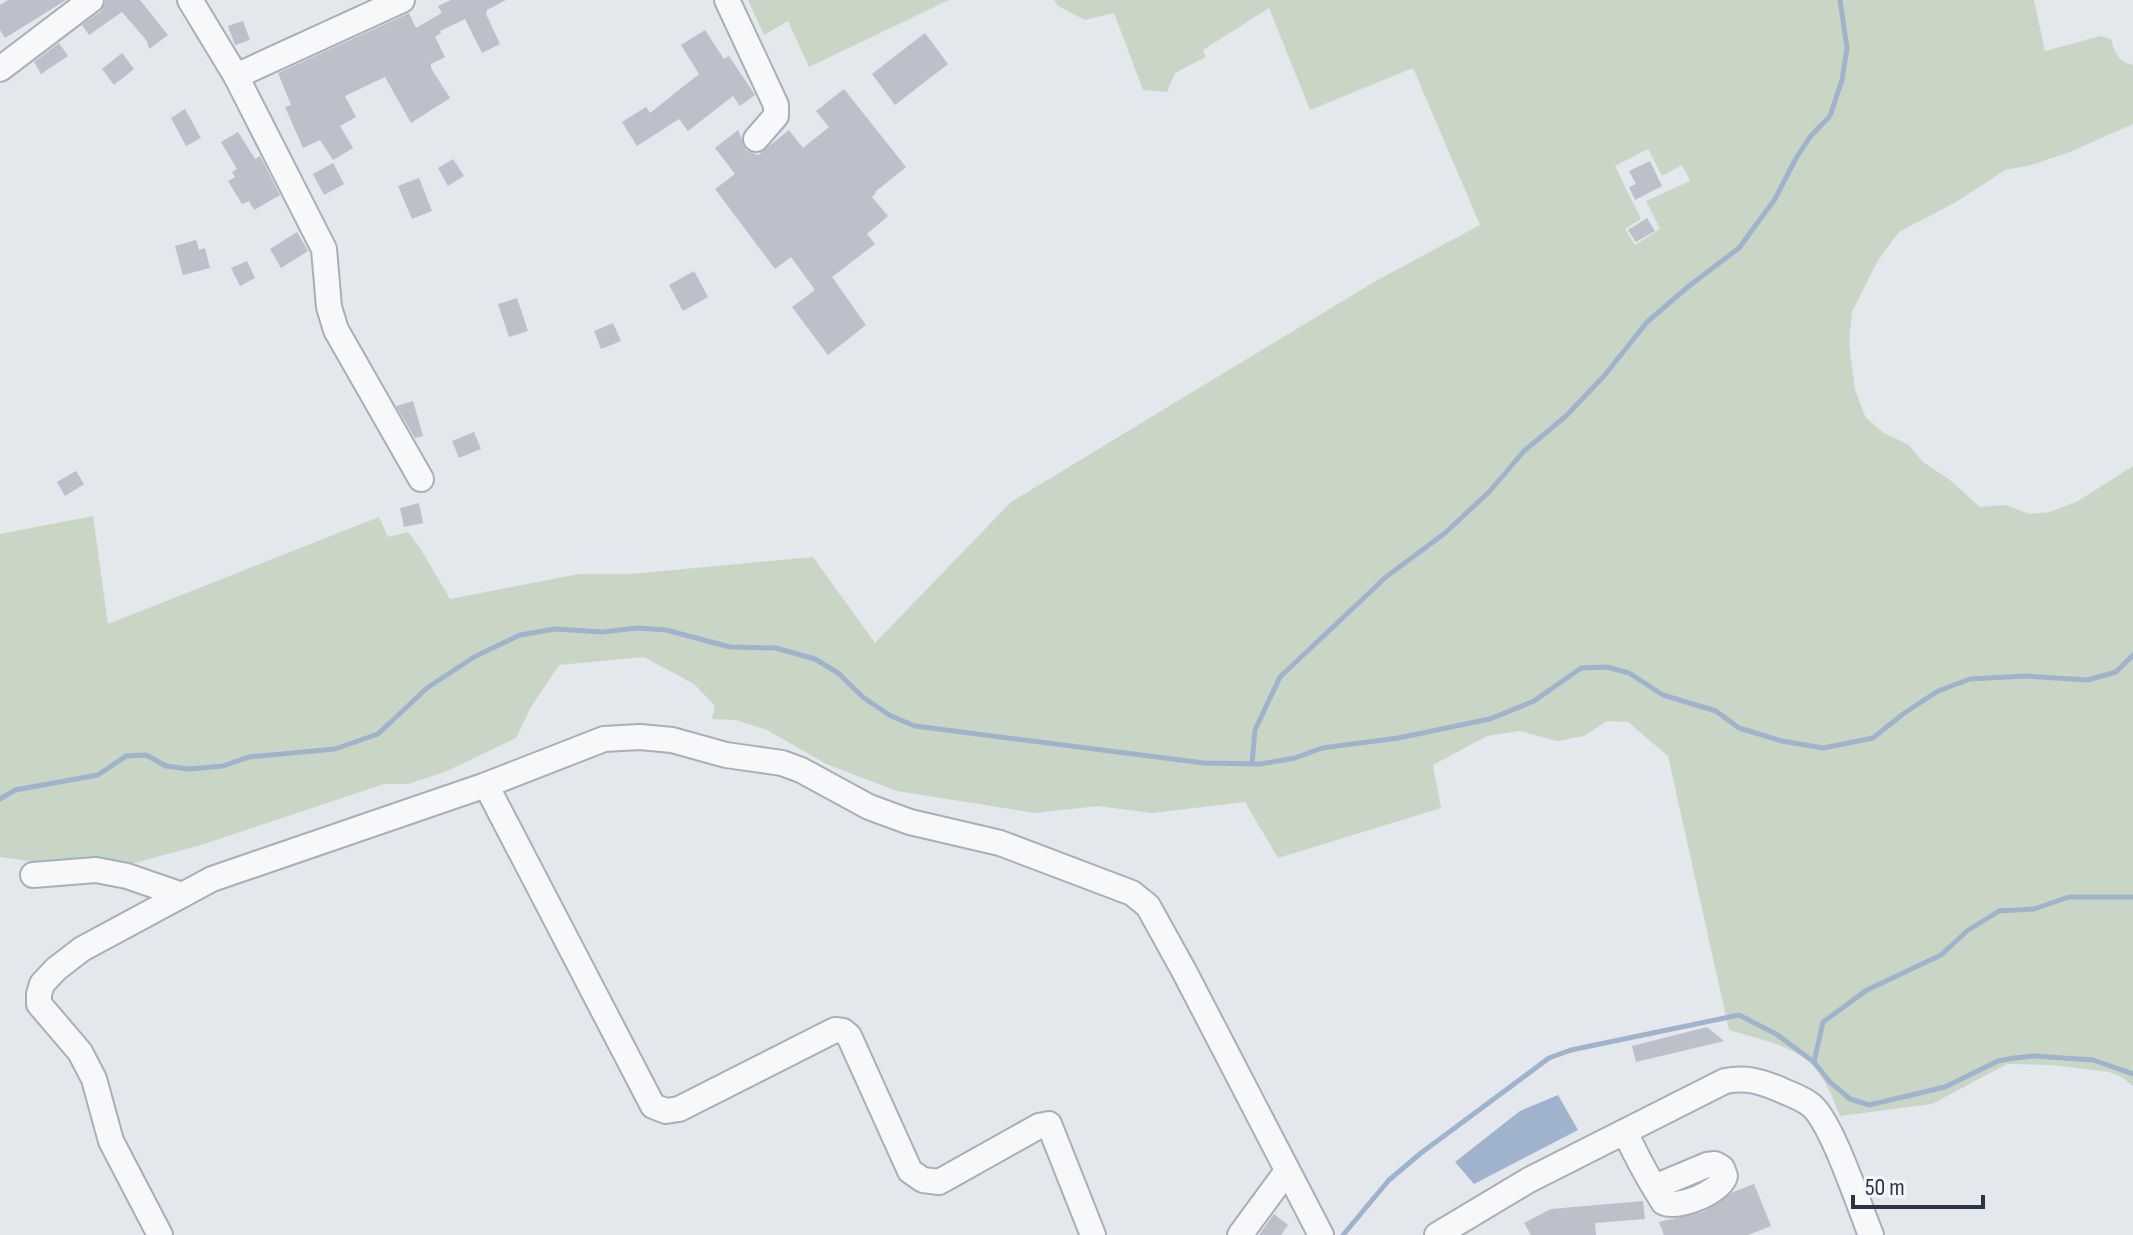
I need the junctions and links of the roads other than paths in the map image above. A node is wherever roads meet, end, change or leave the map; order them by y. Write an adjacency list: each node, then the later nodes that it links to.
1 (91, 0): 5 (street)
2 (190, 0): 6 (street)
3 (402, 0): 6 (street)
4 (727, 0): 7 (street)
5 (4, 57)
6 (236, 76): 8 (street)
7 (756, 139)
8 (421, 479)
9 (486, 785): 11 (street); 13 (street); 16 (street)
10 (33, 875): 11 (street)
11 (182, 895): 15 (street)
12 (1625, 1132): 14 (street); 19 (street); 20 (street)
13 (1287, 1171): 17 (street); 18 (street)
14 (1660, 1187)
15 (160, 1235)
16 (1093, 1235)
17 (1240, 1235)
18 (1321, 1235)
19 (1437, 1235)
20 (1871, 1235)

